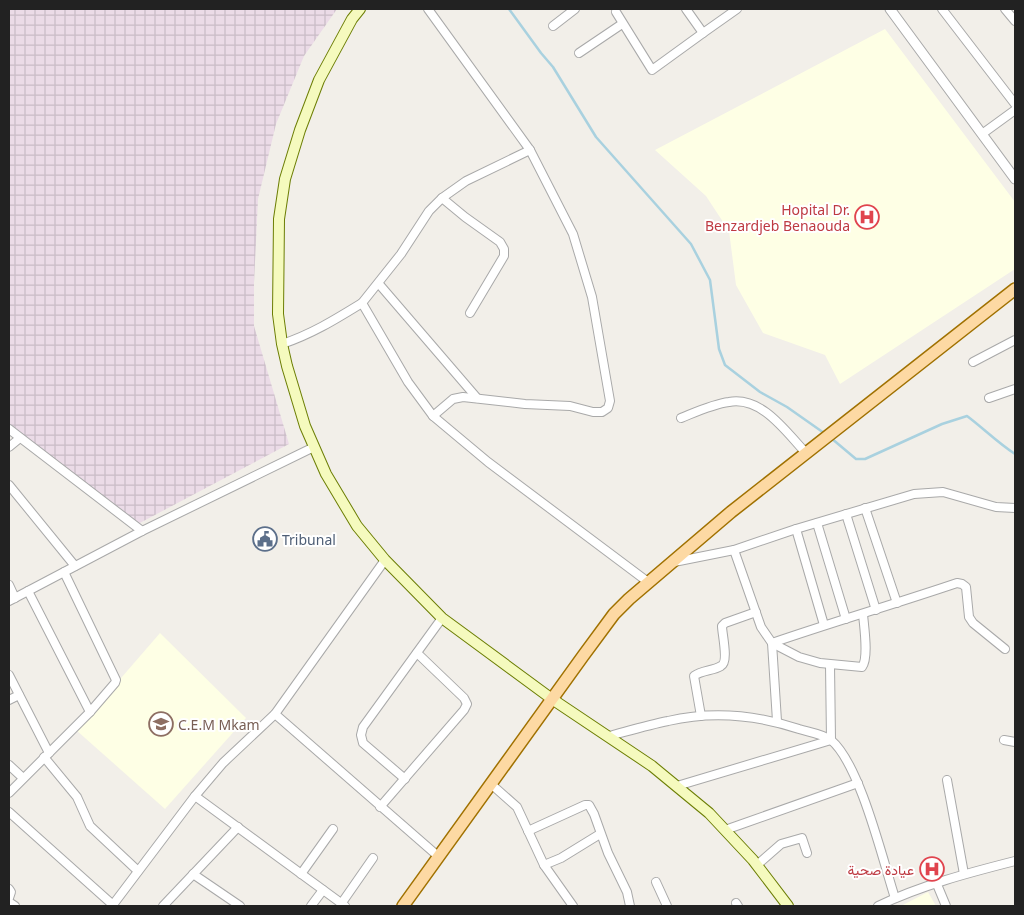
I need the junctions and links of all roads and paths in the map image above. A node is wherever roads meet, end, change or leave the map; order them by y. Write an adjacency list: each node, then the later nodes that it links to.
1 (360, 9): 26 (main road)
2 (428, 9): 18 (street)
3 (575, 9): 12 (street)
4 (686, 9): 13 (street)
5 (737, 9): 13 (street)
6 (891, 9): 17 (street)
7 (942, 9): 15 (street)
8 (1005, 9): 10 (street)
9 (616, 12): 11 (street)
10 (1015, 21)
11 (622, 24): 13 (street); 14 (street)
12 (553, 26)
13 (703, 33)
14 (579, 54)
15 (1015, 104)
16 (1015, 110): 17 (street)
17 (982, 134): 19 (street)
18 (530, 150): 20 (street); 29 (street)
19 (1015, 179)
20 (442, 198): 21 (street); 24 (street)
21 (379, 284): 23 (street); 29 (street)
22 (1015, 289): 37 (main road)
23 (362, 303): 26 (street); 31 (street)
24 (470, 313)
25 (1015, 340): 27 (street)
26 (282, 344): 36 (main road)
27 (973, 362)
28 (1015, 389): 30 (street)
29 (477, 398): 31 (street)
30 (989, 398)
31 (433, 416): 50 (street)
32 (681, 418): 37 (street)
33 (9, 429): 34 (street)
34 (20, 438): 35 (street); 44 (street)
35 (9, 447)
36 (314, 447): 44 (street); 46 (main road)
37 (806, 453): 47 (main road)
38 (9, 485): 48 (street)
39 (865, 508): 40 (street); 41 (street); 54 (street)
40 (1015, 508)
41 (846, 514): 42 (street); 55 (street)
42 (818, 523): 43 (street); 59 (street)
43 (796, 529): 45 (street); 60 (street)
44 (142, 531): 48 (street)
45 (734, 550): 47 (street); 56 (street)
46 (385, 560): 58 (main road); 70 (street)
47 (669, 564): 50 (main road)
48 (75, 566): 49 (street)
49 (64, 572): 52 (street); 69 (street)
50 (648, 582): 67 (main road)
51 (9, 585): 53 (street)
52 (28, 591): 53 (street); 69 (street)
53 (12, 600)
54 (897, 603): 55 (street); 62 (street)
55 (876, 610): 57 (street)
56 (756, 612): 61 (street); 71 (street)
57 (863, 614): 59 (street); 64 (street)
58 (442, 618): 63 (street); 67 (main road)
59 (846, 619): 60 (street)
60 (824, 625): 61 (street)
61 (772, 643): 64 (street); 72 (street)
62 (1005, 649)
63 (417, 653): 80 (street); 80 (street)
64 (830, 665): 74 (street)
65 (9, 675): 66 (street)
66 (19, 695): 68 (street); 77 (street)
67 (552, 699): 73 (main road); 82 (main road)
68 (9, 700)
69 (90, 712): 77 (street)
70 (275, 714): 86 (street); 87 (street)
71 (701, 716): 72 (street); 73 (street)
72 (777, 722): 74 (street)
73 (609, 736): 84 (main road)
74 (831, 740): 83 (street); 84 (street)
75 (1004, 740): 76 (street)
76 (1015, 742)
77 (46, 755): 79 (street); 100 (street)
78 (9, 765): 79 (street)
79 (22, 778): 85 (street)
80 (405, 779): 87 (street)
81 (947, 780): 103 (street)
82 (491, 784): 92 (street); 95 (main road)
83 (858, 784): 91 (street); 108 (street)
84 (677, 786): 91 (main road)
85 (9, 793)
86 (195, 796): 89 (street); 100 (street)
87 (380, 807): 95 (street)
88 (9, 812): 110 (street)
89 (238, 827): 101 (street); 102 (street)
90 (333, 829): 102 (street)
91 (725, 830): 99 (main road)
92 (528, 831): 93 (street); 98 (street)
93 (600, 834): 98 (street); 118 (street)
94 (807, 853): 99 (street)
95 (439, 857): 116 (main road)
96 (373, 858): 111 (street)
97 (1015, 861): 103 (street)
98 (544, 865): 117 (street)
99 (757, 865): 120 (main road)
100 (138, 871): 110 (street)
101 (194, 874): 113 (street); 114 (street)
102 (301, 874): 107 (street)
103 (964, 874): 105 (street)
104 (656, 882): 119 (street)
105 (936, 882): 108 (street); 122 (street)
106 (9, 889): 109 (street)
107 (323, 890): 111 (street); 115 (street)
108 (895, 898): 121 (street)
109 (9, 900): 112 (street)
110 (115, 905)
111 (343, 905)
112 (14, 906)
113 (163, 906)
114 (240, 906)
115 (311, 906)
116 (403, 906)
117 (573, 906)
118 (630, 906)
119 (667, 906)
120 (788, 906)
121 (878, 906)
122 (946, 906)

